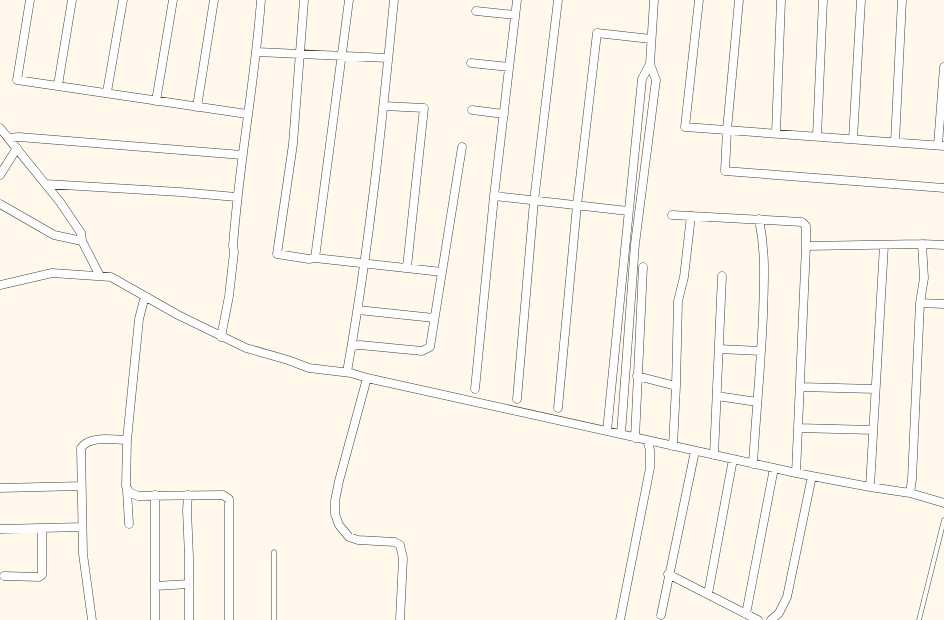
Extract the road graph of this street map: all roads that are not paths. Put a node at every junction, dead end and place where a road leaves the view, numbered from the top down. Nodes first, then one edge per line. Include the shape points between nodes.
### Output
1 (30, 0) edge
2 (72, 0) edge
3 (123, 0) edge
4 (173, 0) edge
5 (214, 0) edge
6 (261, 0) edge
7 (304, 0) edge
8 (349, 0) edge
9 (394, 0) edge
10 (517, 0) edge
11 (558, 0) edge
12 (654, 0) edge
13 (699, 0) edge
14 (739, 0) edge
15 (781, 0) edge
16 (823, 0) edge
17 (860, 0) edge
18 (902, 0) edge
19 (476, 11) dead end
20 (515, 15) junction
21 (651, 39) junction
22 (257, 52) junction
23 (301, 55) junction
24 (343, 57) junction
25 (388, 58) junction
26 (471, 63) dead end
27 (650, 64) junction
28 (944, 66) edge
29 (509, 67) junction
30 (58, 85) junction
31 (107, 92) junction
32 (156, 102) junction
33 (384, 106) junction
34 (197, 107) junction
35 (472, 110) dead end
36 (247, 114) junction
37 (504, 114) junction
38 (0, 128) edge
39 (726, 130) junction
40 (776, 133) junction
41 (817, 136) junction
42 (8, 138) junction
43 (853, 139) junction
44 (895, 142) junction
45 (941, 146) edge
46 (462, 147) dead end
47 (17, 148) junction
48 (242, 155) junction
49 (0, 175) edge
50 (46, 184) junction
51 (944, 188) edge
52 (494, 196) junction
53 (236, 197) junction
54 (534, 201) junction
55 (0, 204) edge
56 (577, 206) junction
57 (628, 211) junction
58 (672, 216) dead end
59 (691, 216) junction
60 (759, 219) junction
61 (82, 241) junction
62 (922, 244) junction
63 (884, 245) junction
64 (944, 245) edge
65 (806, 246) junction
66 (315, 258) junction
67 (364, 263) junction
68 (407, 267) junction
69 (643, 267) dead end
70 (442, 272) junction
71 (100, 276) junction
72 (722, 276) dead end
73 (0, 285) edge
74 (144, 296) junction
75 (920, 303) junction
76 (944, 304) edge
77 (358, 310) junction
78 (434, 318) junction
79 (221, 337) junction
80 (352, 346) junction
81 (719, 349) junction
82 (761, 351) junction
83 (347, 372) junction
84 (637, 376) junction
85 (367, 378) junction
86 (676, 386) junction
87 (800, 387) junction
88 (475, 389) dead end
89 (875, 389) junction
90 (718, 396) junction
91 (517, 399) dead end
92 (757, 402) junction
93 (558, 408) dead end
94 (798, 428) junction
95 (873, 430) junction
96 (607, 431) junction
97 (621, 434) junction
98 (635, 438) junction
99 (127, 440) junction
100 (647, 440) junction
101 (673, 446) junction
102 (695, 451) junction
103 (714, 455) junction
104 (733, 459) junction
105 (753, 464) junction
106 (774, 468) junction
107 (796, 473) junction
108 (812, 476) junction
109 (81, 486) junction
110 (870, 487) junction
111 (0, 488) edge
112 (127, 490) junction
113 (910, 493) junction
114 (155, 496) junction
115 (188, 496) junction
116 (944, 503) edge
117 (944, 520) edge
118 (128, 524) dead end
119 (82, 527) junction
120 (42, 528) junction
121 (0, 529) edge
122 (274, 552) dead end
123 (668, 574) junction
124 (4, 576) dead end
125 (189, 584) junction
126 (155, 586) junction
127 (708, 594) junction
128 (661, 614) dead end
129 (746, 614) junction
130 (92, 620) edge
131 (155, 620) edge
132 (189, 620) edge
133 (229, 620) edge
134 (274, 620) edge
135 (400, 620) edge
136 (620, 620) edge
137 (758, 620) edge
138 (771, 620) edge
139 (920, 620) edge

1 - 30 street via 17,80
2 - 30 street
3 - 31 street
4 - 32 street
5 - 34 street
6 - 22 street
7 - 23 street
8 - 24 street
9 - 25 street
10 - 20 street
11 - 54 street
12 - 21 street
13 - 39 street via 685,127
14 - 39 street
15 - 40 street
16 - 41 street
17 - 43 street
18 - 44 street
19 - 20 street
20 - 29 street
21 - 27 street
21 - 56 street via 597,33
22 - 23 street
22 - 36 street
23 - 24 street
23 - 66 street via 293,144 277,254
24 - 25 street
24 - 66 street
25 - 33 street
26 - 29 street
27 - 57 street via 642,79
27 - 97 street via 656,80 636,244
28 - 45 street
29 - 37 street
30 - 31 street
31 - 32 street
32 - 34 street
33 - 67 street
33 - 68 street via 424,108
34 - 36 street
35 - 37 street
36 - 48 street
37 - 52 street
38 - 42 street
39 - 40 street
39 - 51 street via 725,171
40 - 41 street
41 - 43 street
42 - 47 street
42 - 48 street
43 - 44 street
44 - 45 street
46 - 70 street
47 - 49 street
47 - 50 street
48 - 53 street
50 - 53 street
50 - 61 street via 81,233
52 - 54 street
52 - 88 street
53 - 79 street via 234,252
54 - 56 street
54 - 91 street
55 - 61 street via 54,235
56 - 57 street
56 - 93 street
57 - 96 street
58 - 59 street
59 - 60 street
59 - 86 street via 678,301
60 - 65 street via 802,222 806,226
60 - 82 street via 765,254
61 - 71 street
62 - 63 street
62 - 64 street
62 - 75 street via 924,278
63 - 65 street
63 - 89 street
65 - 87 street
66 - 67 street
67 - 68 street
67 - 77 street
68 - 70 street
69 - 84 street
70 - 78 street
71 - 73 street via 52,273
71 - 74 street via 111,277
72 - 81 street
74 - 79 street
74 - 99 street
75 - 76 street
75 - 113 street
77 - 78 street
77 - 80 street
78 - 80 street via 430,347 422,351
79 - 83 street via 309,368
80 - 83 street
81 - 82 street
81 - 90 street
82 - 92 street
83 - 85 street
84 - 86 street
84 - 98 street
85 - 96 street
85 - 135 street via 339,481 335,514 349,537 400,545 403,558
86 - 101 street
87 - 89 street
87 - 94 street
89 - 95 street
90 - 92 street
90 - 103 street
92 - 105 street
94 - 95 street
94 - 107 street
95 - 110 street
96 - 97 street
97 - 98 street
98 - 100 street
99 - 109 street via 93,440 84,444 80,453
99 - 112 street
100 - 101 street
100 - 136 street via 650,468
101 - 102 street
102 - 103 street
102 - 123 street
103 - 104 street
104 - 105 street
104 - 127 street
105 - 106 street
106 - 107 street
106 - 129 street
107 - 108 street
108 - 110 street
108 - 138 street via 787,597 779,613
109 - 111 street
109 - 119 street
110 - 113 street
112 - 114 street via 138,496
112 - 118 street
113 - 116 street
114 - 115 street
114 - 126 street
115 - 125 street
115 - 133 street via 223,495 229,500
117 - 139 lane
119 - 120 street
119 - 130 street
120 - 121 street
120 - 124 street via 42,575
122 - 134 lane
123 - 127 street
123 - 128 street
125 - 126 street
125 - 132 street
126 - 131 street
127 - 129 street
129 - 137 street

